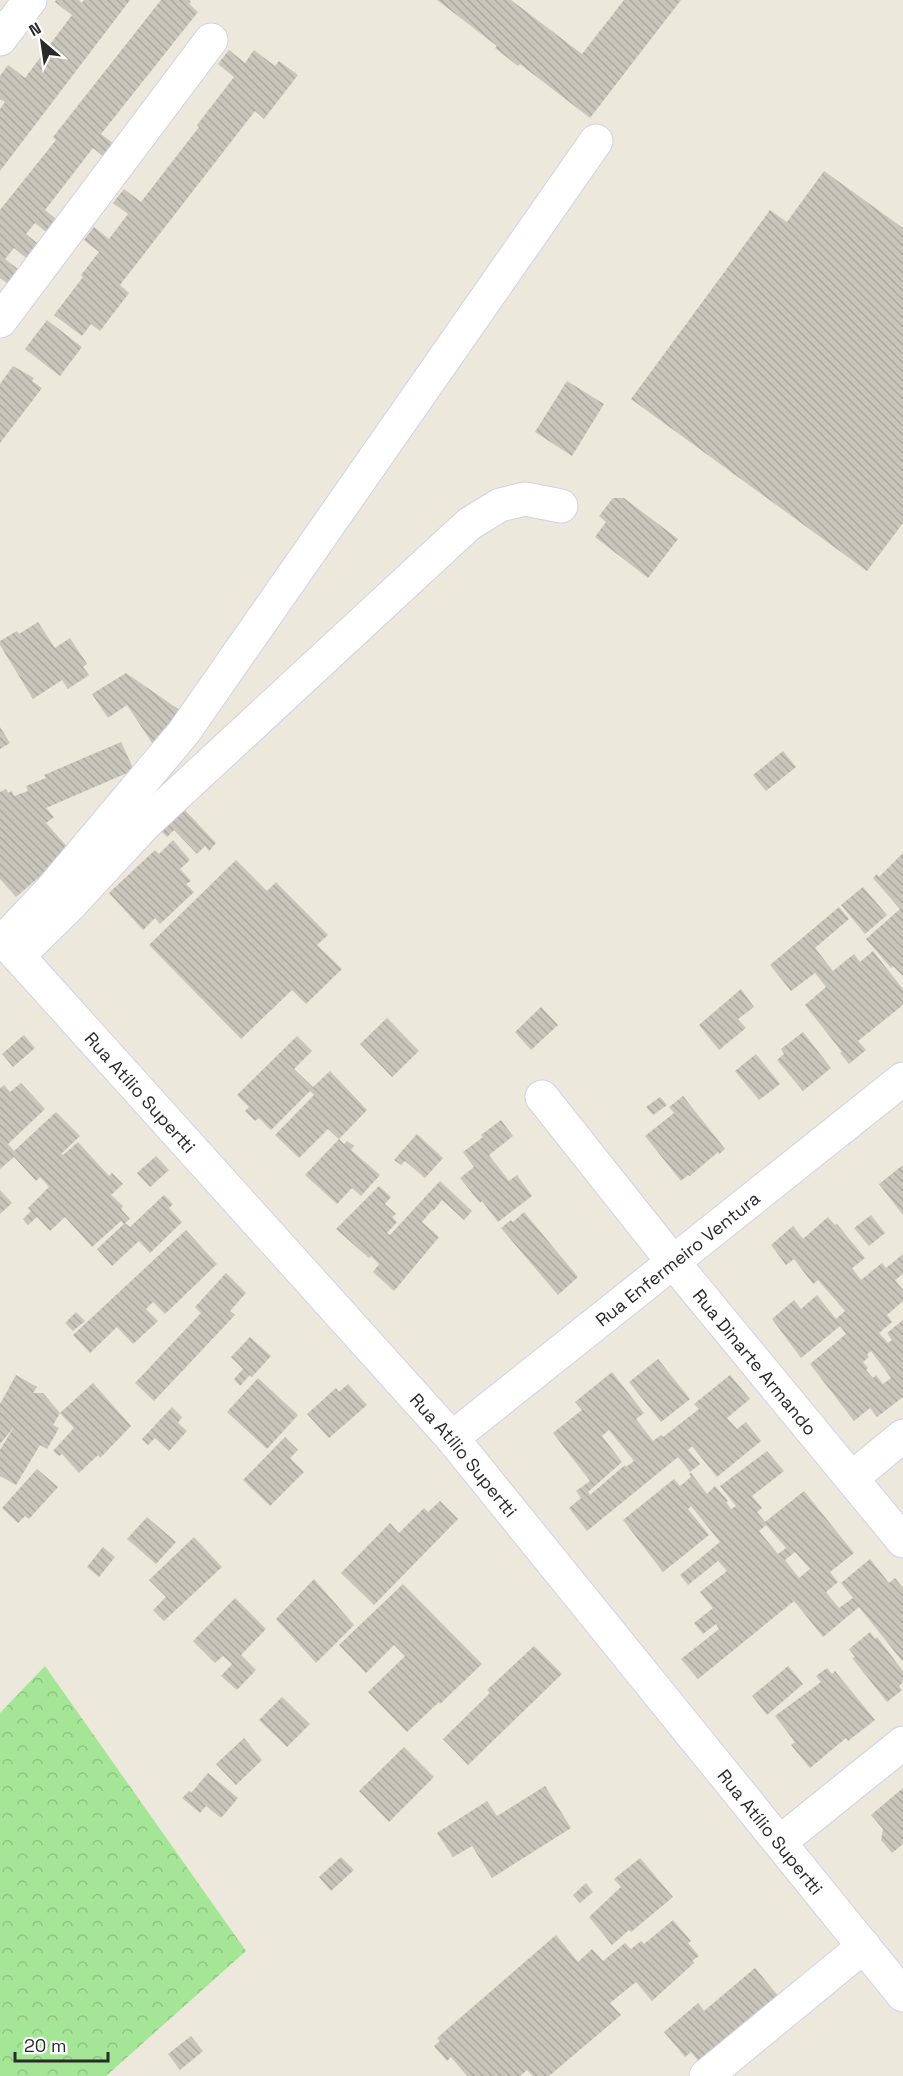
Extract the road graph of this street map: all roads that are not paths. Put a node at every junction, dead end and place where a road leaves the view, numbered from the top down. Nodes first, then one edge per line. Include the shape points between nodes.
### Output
1 (30, 0) edge
2 (0, 39) edge
3 (211, 40) dead end
4 (596, 141) dead end
5 (0, 321) edge
6 (561, 506) dead end
7 (7, 944) edge
8 (903, 1078) edge
9 (542, 1097) dead end
10 (673, 1262) junction
11 (903, 1436) edge
12 (452, 1438) junction
13 (852, 1478) junction
14 (903, 1541) edge
15 (903, 1743) edge
16 (780, 1842) junction
17 (864, 1946) junction
18 (903, 1995) edge
19 (706, 2076) edge

1 - 2 street
3 - 5 street
4 - 7 street via 184,732
6 - 7 street via 525,499 500,505 469,524 146,824 69,906
7 - 12 street, Rua Atílio Supertti
8 - 10 street, Rua Enfermeiro Ventura
9 - 10 street, Rua Dinarte Armando
10 - 12 street, Rua Enfermeiro Ventura
10 - 13 street, Rua Dinarte Armando
11 - 13 street
12 - 16 street, Rua Atílio Supertti
13 - 14 street, Rua Dinarte Armando
15 - 16 street
16 - 17 street, Rua Atílio Supertti
17 - 18 street, Rua Atílio Supertti
17 - 19 street

